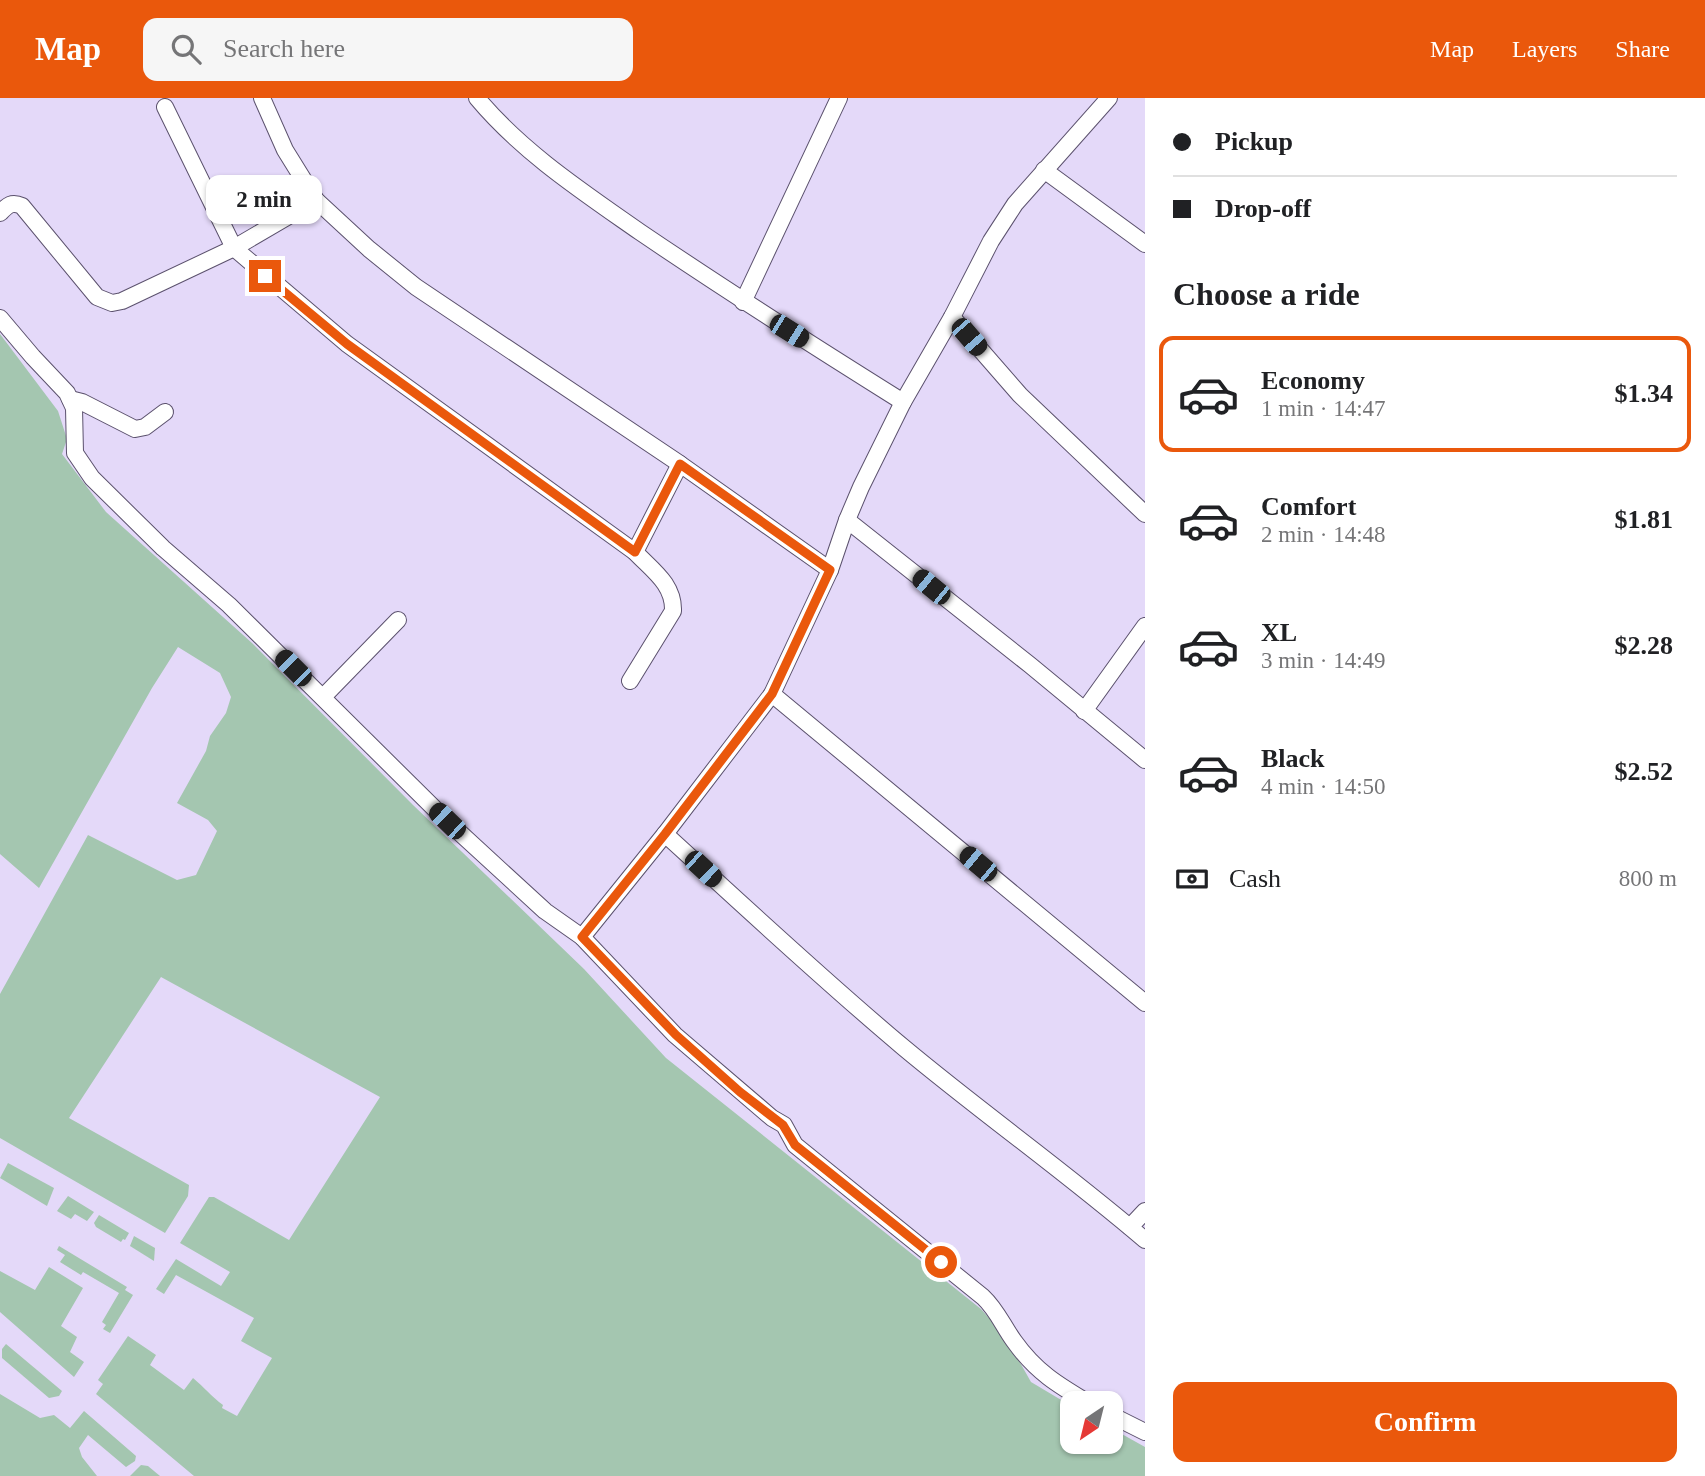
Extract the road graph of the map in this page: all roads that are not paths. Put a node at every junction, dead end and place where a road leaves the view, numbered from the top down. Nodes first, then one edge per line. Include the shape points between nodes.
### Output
1 (262, 98) edge
2 (477, 98) edge
3 (839, 98) edge
4 (1109, 98) edge
5 (165, 107) dead end
6 (1044, 170) junction
7 (316, 200) junction
8 (0, 213) edge
9 (1145, 244) edge
10 (234, 248) junction
11 (743, 302) junction
12 (952, 317) junction
13 (0, 318) edge
14 (70, 399) junction
15 (904, 402) junction
16 (164, 412) dead end
17 (680, 464) junction
18 (1145, 514) edge
19 (847, 520) junction
20 (635, 552) junction
21 (830, 570) junction
22 (398, 620) dead end
23 (1145, 626) edge
24 (630, 681) dead end
25 (772, 694) junction
26 (323, 697) junction
27 (1084, 711) junction
28 (1145, 760) edge
29 (665, 834) junction
30 (582, 937) junction
31 (1145, 1003) edge
32 (1145, 1211) edge
33 (1130, 1227) junction
34 (1145, 1240) edge
35 (1070, 1391) edge
36 (1124, 1422) edge
37 (1145, 1432) edge

1 - 7 street via 285,150
2 - 11 street via 571,184
3 - 11 street
4 - 6 street
5 - 10 street
6 - 9 street
6 - 12 street via 991,241
7 - 10 street
7 - 17 street via 416,287
8 - 10 street via 8,205 22,206 97,297 112,303
10 - 20 street via 347,344
11 - 15 street
12 - 15 street
12 - 18 street via 1020,396
13 - 14 street
14 - 16 street via 135,429
14 - 26 street via 75,453 92,478
15 - 19 street
17 - 20 street
17 - 21 street
19 - 21 street
19 - 27 street
20 - 24 street via 670,589 673,611
21 - 25 street
22 - 26 street
23 - 27 street
25 - 29 street
25 - 31 street
26 - 30 street via 447,821 545,911
27 - 28 street
29 - 30 street
29 - 33 street via 904,1048
30 - 35 street via 676,1035 783,1125 795,1145 990,1303 1038,1371
32 - 33 street
33 - 34 street
36 - 37 street

